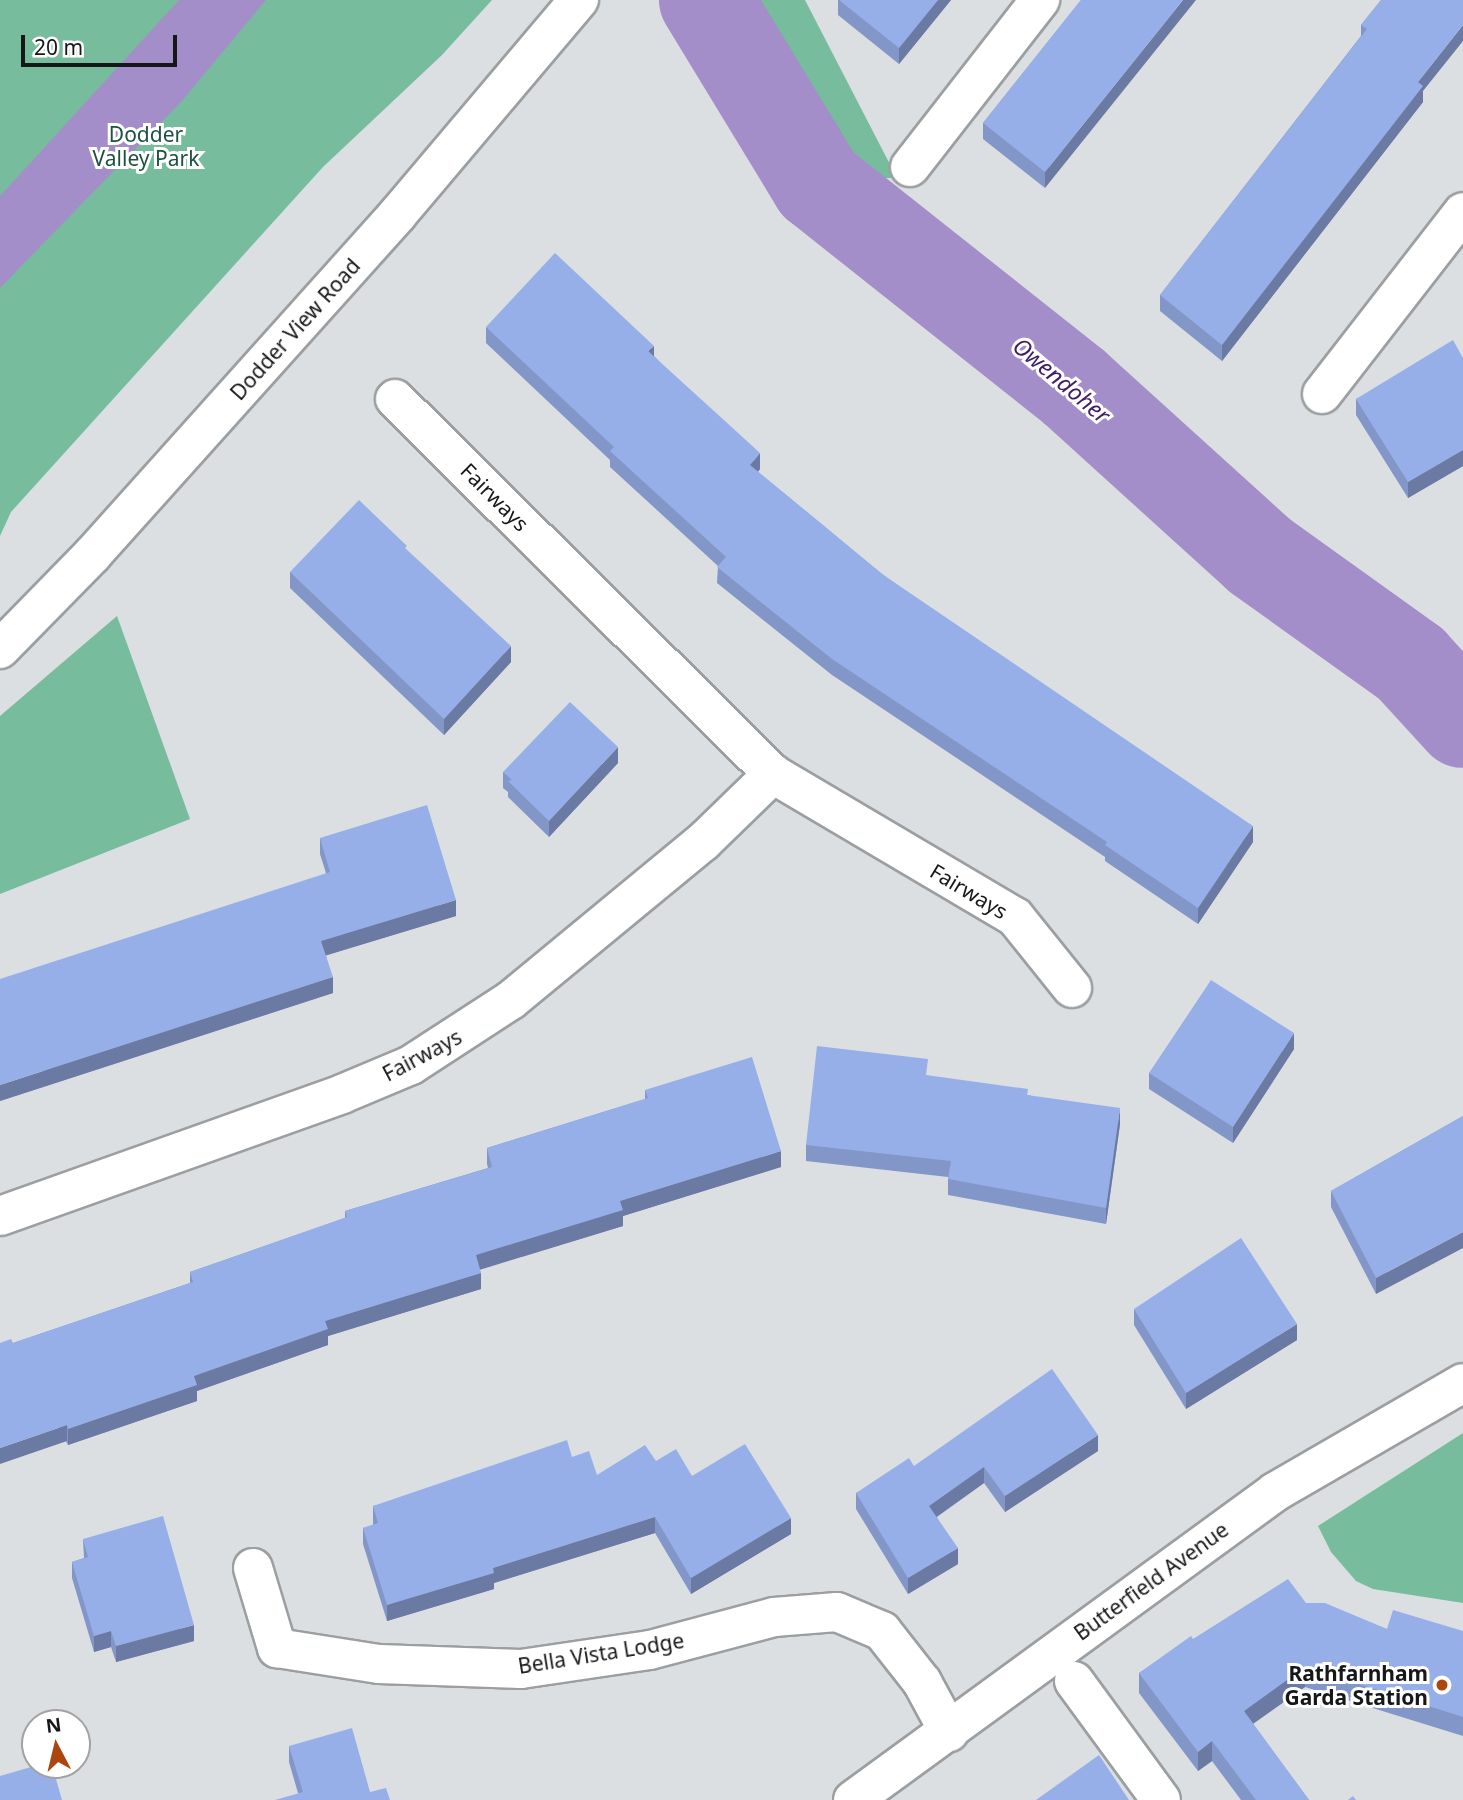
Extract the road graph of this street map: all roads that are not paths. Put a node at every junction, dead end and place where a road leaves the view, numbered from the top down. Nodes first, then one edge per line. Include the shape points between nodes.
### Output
1 (579, 0) edge
2 (1040, 0) edge
3 (910, 167) dead end
4 (1463, 212) edge
5 (1322, 394) dead end
6 (395, 398) dead end
7 (0, 649) edge
8 (774, 774) junction
9 (1072, 988) dead end
10 (0, 1216) edge
11 (1463, 1383) edge
12 (253, 1568) dead end
13 (1074, 1681) dead end
14 (949, 1732) junction
15 (853, 1800) edge
16 (1161, 1800) edge

1 - 7 street, Dodder View Road via 397,215 92,555
2 - 3 street
4 - 5 street
6 - 8 street, Fairways
8 - 9 street, Fairways via 1014,917
8 - 10 street, Fairways via 703,842 511,1000 411,1065
11 - 14 street, Butterfield Avenue via 1275,1492
12 - 14 street, Bella Vista Lodge via 277,1648 379,1664 521,1669 650,1650 774,1617 837,1612 882,1631 922,1682
13 - 16 street
14 - 15 street, Butterfield Avenue

